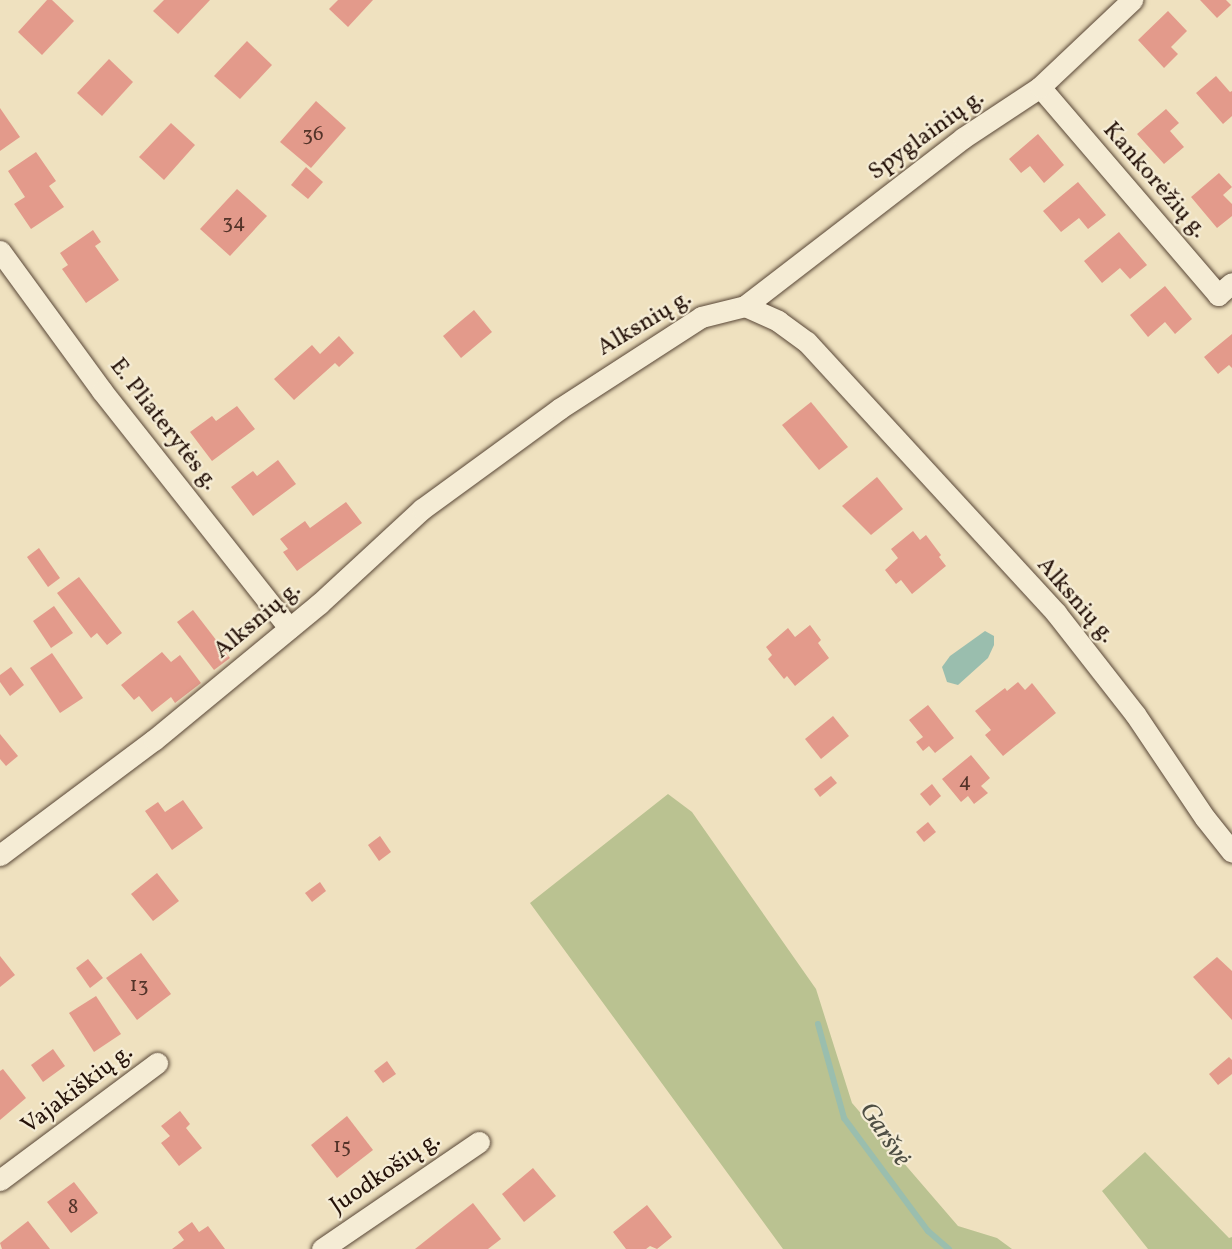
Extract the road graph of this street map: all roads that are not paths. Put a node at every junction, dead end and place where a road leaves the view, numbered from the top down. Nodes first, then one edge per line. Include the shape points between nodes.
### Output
1 (1132, 0) edge
2 (1040, 87) junction
3 (0, 251) edge
4 (1232, 283) edge
5 (745, 306) junction
6 (289, 628) junction
7 (1232, 852) edge
8 (0, 855) edge
9 (157, 1063) dead end
10 (479, 1142) dead end
11 (0, 1180) edge
12 (322, 1249) edge

1 - 2 street, Spyglainių g.
2 - 4 street, Kankorėžių g. via 1218,295
2 - 5 street, Spyglainių g. via 963,138
3 - 6 street, E. Pliaterytės g. via 102,391
5 - 6 street, Alksnių g. via 701,317 559,409 422,509
5 - 7 street, Alksnių g. via 778,321 807,342 1056,614 1135,714
6 - 8 street, Alksnių g. via 154,740
9 - 11 street, Vajakiškių g.
10 - 12 street, Juodkošių g.

